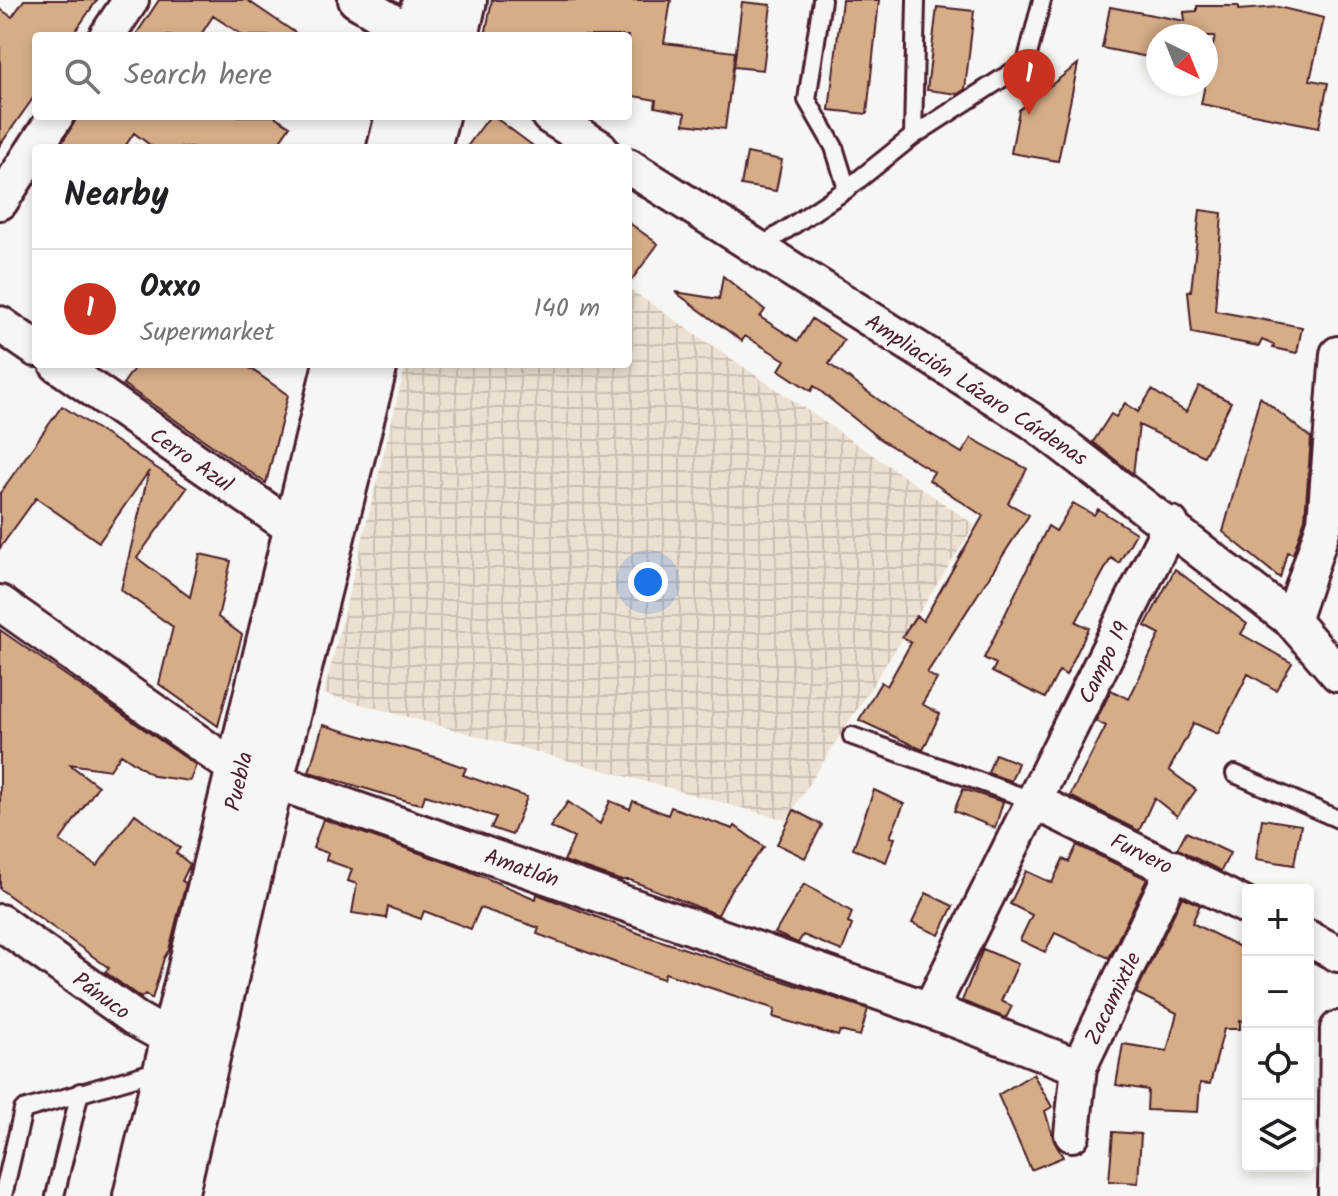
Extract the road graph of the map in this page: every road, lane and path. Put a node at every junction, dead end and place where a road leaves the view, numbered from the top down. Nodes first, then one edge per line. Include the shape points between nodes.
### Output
1 (131, 0) edge
2 (356, 0) edge
3 (425, 0) edge
4 (464, 0) edge
5 (822, 0) edge
6 (916, 0) edge
7 (1042, 0) edge
8 (110, 32) edge
9 (410, 32) edge
10 (418, 32) edge
11 (457, 32) edge
12 (53, 120) edge
13 (397, 120) edge
14 (435, 120) edge
15 (555, 120) edge
16 (913, 136) junction
17 (38, 144) edge
18 (391, 144) edge
19 (429, 144) edge
20 (594, 144) edge
21 (32, 153) edge
22 (632, 169) edge
23 (847, 189) junction
24 (0, 202) edge
25 (759, 248) junction
26 (0, 324) edge
27 (32, 346) edge
28 (1338, 354) edge
29 (63, 368) edge
30 (358, 368) edge
31 (1171, 524) junction
32 (311, 541) junction
33 (0, 603) edge
34 (1292, 621) junction
35 (1338, 674) edge
36 (852, 736) dead end
37 (1235, 774) dead end
38 (256, 776) junction
39 (1034, 801) junction
40 (1338, 819) edge
41 (1174, 868) junction
42 (1242, 904) edge
43 (0, 922) edge
44 (1314, 941) edge
45 (1338, 954) edge
46 (930, 1010) junction
47 (1338, 1029) edge
48 (183, 1057) junction
49 (1079, 1067) junction
50 (80, 1092) junction
51 (1072, 1134) dead end
52 (169, 1144) junction
53 (3, 1196) edge
54 (55, 1196) edge
55 (136, 1196) edge
56 (175, 1196) edge
57 (1336, 1196) edge

1 - 8 street
2 - 9 street
3 - 10 main road
4 - 11 main road
5 - 23 lane via 807,100 834,147
6 - 16 lane
7 - 16 lane via 1026,63
12 - 17 street
13 - 18 main road
14 - 19 main road
15 - 20 street
16 - 23 lane
21 - 24 street
22 - 25 street, Ampliación Lázaro Cárdenas
23 - 25 lane
25 - 31 street, Ampliación Lázaro Cárdenas via 1032,421
26 - 27 street
28 - 34 street via 1325,522
29 - 32 street, Cerro Azul
30 - 32 main road, Puebla
31 - 34 street, Ampliación Lázaro Cárdenas
31 - 39 street, Campo 19
32 - 38 main road, Puebla
33 - 38 street, Amatlán
34 - 35 street, Ampliación Lázaro Cárdenas
36 - 39 lane
37 - 40 lane
38 - 46 street, Amatlán
38 - 48 main road, Puebla
39 - 41 street, Furvero
39 - 46 street, Campo 19
41 - 42 street, Furvero
41 - 49 street, Zacamixtle
43 - 48 street, Pánuco
44 - 45 street
46 - 49 street, Amatlán
47 - 57 street
48 - 50 lane
48 - 52 main road, Puebla
49 - 51 street, Zacamixtle
50 - 53 lane via 23,1110
50 - 54 lane
52 - 55 main road, Puebla
52 - 56 main road, Puebla

